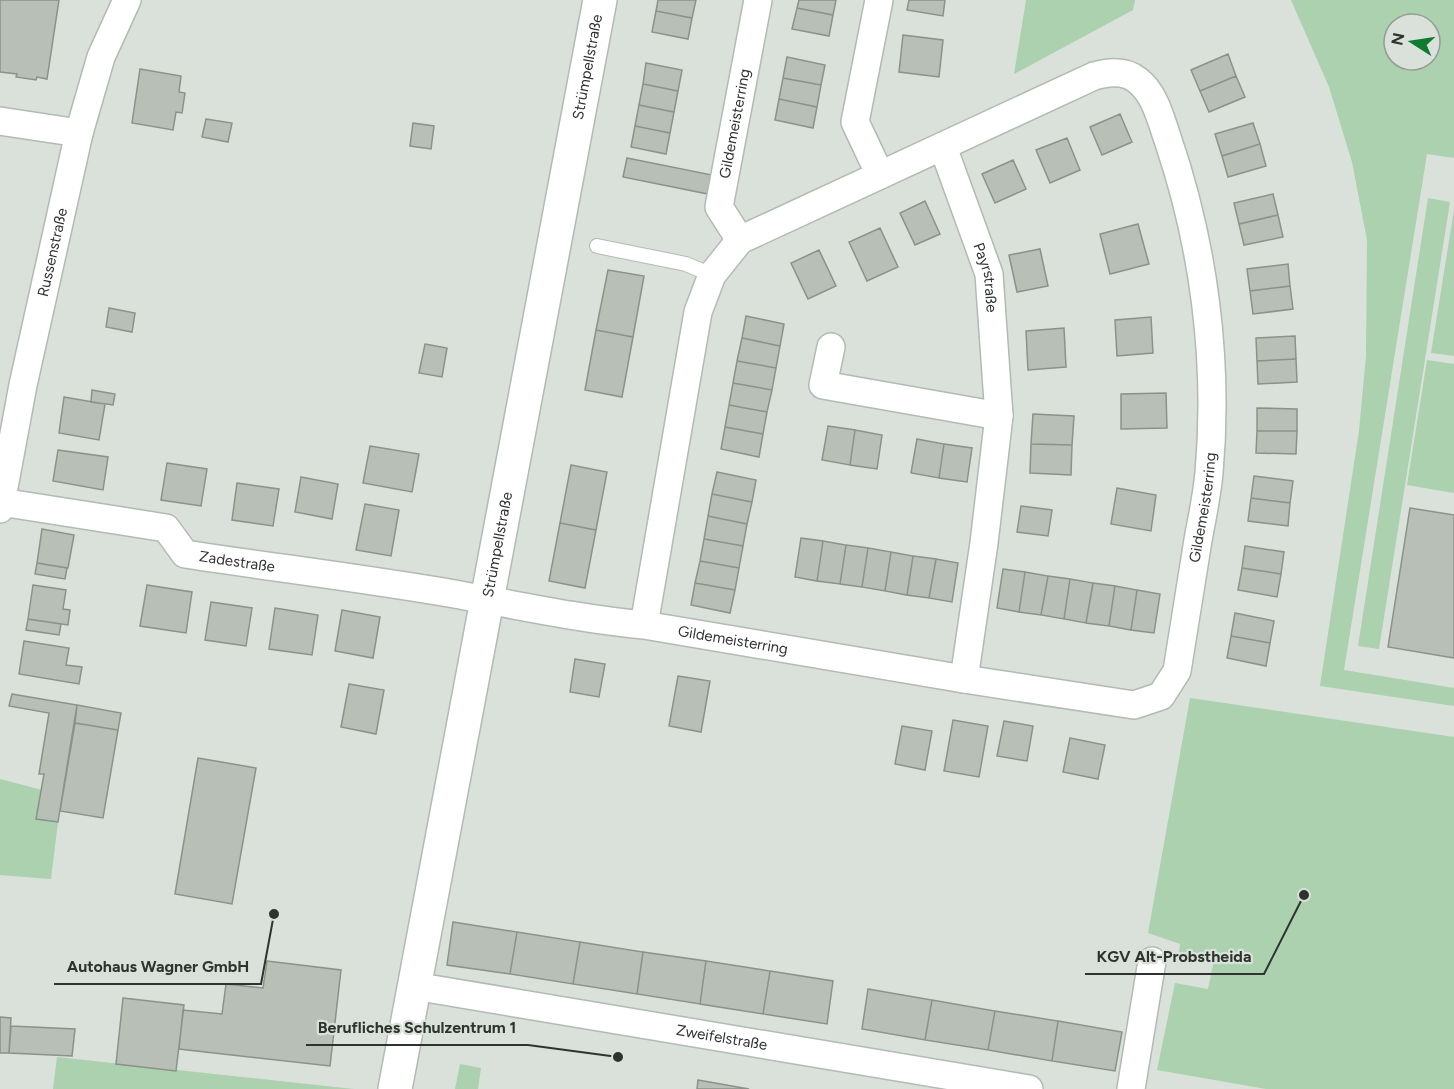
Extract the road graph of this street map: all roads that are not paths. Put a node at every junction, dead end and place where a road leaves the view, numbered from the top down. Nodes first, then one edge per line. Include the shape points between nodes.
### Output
1 (128, 0) edge
2 (600, 0) edge
3 (758, 0) edge
4 (879, 0) edge
5 (0, 121) edge
6 (79, 133) junction
7 (943, 147) junction
8 (880, 175) junction
9 (740, 240) junction
10 (597, 246) dead end
11 (712, 275) junction
12 (831, 347) dead end
13 (11, 383) edge
14 (999, 416) junction
15 (1, 506) edge
16 (486, 601) junction
17 (644, 626) junction
18 (964, 679) junction
19 (1152, 961) dead end
20 (414, 986) junction
21 (395, 1089) edge
22 (1029, 1089) edge
23 (1131, 1089) edge

1 - 6 street, Russenstraße via 102,57
2 - 16 street, Strümpellstraße
3 - 9 street, Gildemeisterring via 719,207
4 - 8 street via 855,122
5 - 6 street
6 - 13 street, Russenstraße
7 - 8 street, Gildemeisterring
7 - 14 street, Payrstraße via 988,274
7 - 18 street, Gildemeisterring via 1094,76 1109,72 1137,79 1149,92 1160,116 1184,185 1206,299 1211,386 1209,473 1179,659 1177,671 1161,696 1134,705
8 - 9 street, Gildemeisterring
9 - 11 street, Gildemeisterring
10 - 11 lane via 686,264
11 - 17 street, Gildemeisterring via 698,312
12 - 14 street via 823,385
13 - 15 street, Russenstraße
14 - 18 street, Payrstraße
15 - 16 street, Zadestraße via 166,528 185,554
16 - 17 street, Gildemeisterring
16 - 20 street, Strümpellstraße
17 - 18 street, Gildemeisterring
19 - 23 street
20 - 21 street, Strümpellstraße
20 - 22 street, Zweifelstraße

